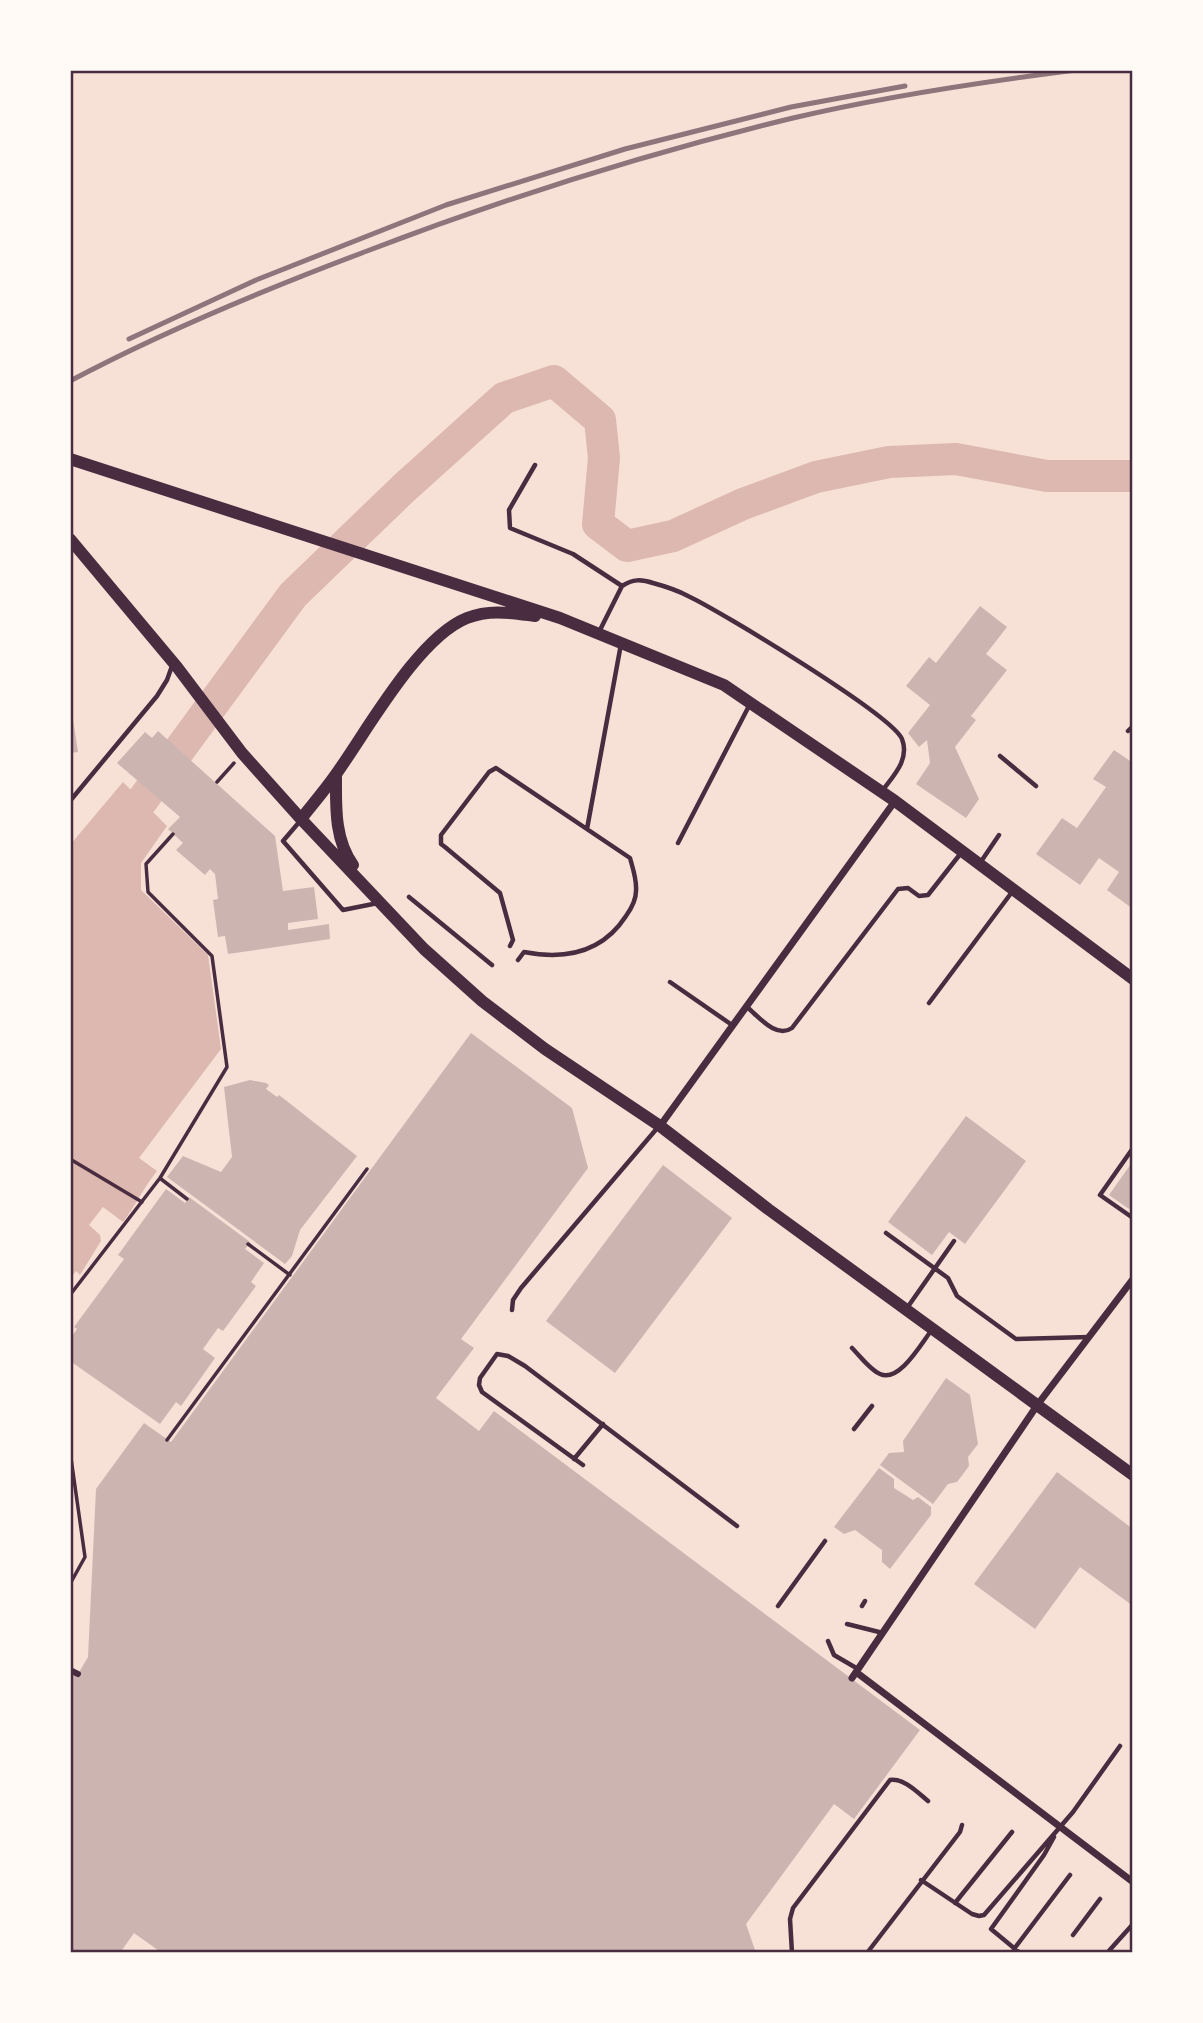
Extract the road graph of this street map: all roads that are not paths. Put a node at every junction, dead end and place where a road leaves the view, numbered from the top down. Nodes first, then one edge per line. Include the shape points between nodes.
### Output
1 (70, 459) edge
2 (536, 465) dead end
3 (70, 539) edge
4 (622, 586) junction
5 (560, 618) junction
6 (598, 634) junction
7 (622, 643) junction
8 (175, 665) junction
9 (750, 703) junction
10 (1000, 756) dead end
11 (336, 775) junction
12 (1036, 786) dead end
13 (881, 791) junction
14 (70, 801) edge
15 (895, 801) junction
16 (301, 819) junction
17 (587, 830) junction
18 (999, 835) dead end
19 (678, 843) dead end
20 (962, 851) junction
21 (980, 864) junction
22 (1014, 890) junction
23 (409, 897) dead end
24 (381, 903) junction
25 (510, 946) dead end
26 (517, 960) dead end
27 (492, 965) dead end
28 (1133, 978) edge
29 (670, 982) dead end
30 (929, 1003) dead end
31 (747, 1007) junction
32 (733, 1026) junction
33 (660, 1126) junction
34 (1133, 1148) edge
35 (1132, 1217) edge
36 (886, 1233) dead end
37 (954, 1241) dead end
38 (934, 1269) junction
39 (1133, 1279) edge
40 (906, 1308) junction
41 (512, 1310) dead end
42 (934, 1328) junction
43 (1089, 1337) junction
44 (852, 1348) dead end
45 (1038, 1404) junction
46 (872, 1406) dead end
47 (603, 1424) junction
48 (855, 1429) dead end
49 (575, 1459) junction
50 (583, 1465) dead end
51 (1133, 1475) edge
52 (737, 1526) dead end
53 (825, 1541) dead end
54 (778, 1606) dead end
55 (847, 1624) dead end
56 (884, 1633) junction
57 (828, 1641) dead end
58 (70, 1670) edge
59 (78, 1674) dead end
60 (856, 1674) junction
61 (1120, 1746) dead end
62 (928, 1801) dead end
63 (962, 1825) dead end
64 (1059, 1827) junction
65 (1012, 1832) dead end
66 (1070, 1875) dead end
67 (921, 1880) junction
68 (1133, 1882) edge
69 (1100, 1899) dead end
70 (955, 1903) junction
71 (1133, 1924) edge
72 (1073, 1935) dead end
73 (1014, 1949) junction
74 (792, 1953) edge
75 (867, 1953) edge
76 (1020, 1953) edge
77 (1107, 1953) edge

1 - 5 main road
2 - 4 lane via 509,510 510,528 573,554
3 - 8 main road
4 - 6 lane
4 - 13 lane via 638,579 686,594 762,638 895,728 903,740 902,764
5 - 6 main road
5 - 11 main road via 490,611 446,629 386,701
6 - 7 main road
7 - 9 main road via 724,685
7 - 17 lane
8 - 14 lane via 157,696
8 - 16 main road via 242,753
9 - 13 main road
9 - 19 lane
10 - 12 lane
11 - 16 main road
11 - 24 main road via 337,814 346,855
13 - 15 main road
15 - 20 main road
15 - 31 street
16 - 24 main road
16 - 24 lane via 283,841 343,910
17 - 25 lane via 496,768 441,835 445,847 500,893 513,940
17 - 26 lane via 630,859 637,893 632,908 602,944 560,956 524,952
18 - 21 lane
20 - 21 main road
20 - 31 lane via 929,895 898,889 793,1028 778,1031
21 - 22 main road
22 - 28 main road
22 - 30 lane
23 - 27 lane
24 - 33 main road via 482,1001
29 - 32 lane
31 - 32 street
32 - 33 street
33 - 40 main road
33 - 41 lane via 521,1288
34 - 35 lane via 1100,1195
36 - 38 lane
37 - 38 lane
38 - 40 lane
38 - 43 lane via 948,1278 957,1296 1016,1339
39 - 43 street
40 - 42 main road
42 - 44 lane via 901,1371 888,1376 877,1373
42 - 45 main road
43 - 45 street
45 - 51 main road
45 - 56 street
46 - 48 lane
47 - 49 lane
47 - 49 lane via 525,1366 497,1354 478,1385 482,1392
47 - 52 lane
49 - 50 lane
53 - 54 lane
55 - 56 lane
56 - 60 street
57 - 60 lane via 834,1655
58 - 59 street
60 - 64 street
61 - 64 lane
62 - 74 lane via 898,1779 890,1780 793,1908
63 - 67 lane
64 - 68 street
64 - 70 lane via 986,1914 979,1916
64 - 73 lane via 991,1929
65 - 70 lane
66 - 73 lane
67 - 70 lane
67 - 75 lane
69 - 72 lane
71 - 77 lane
73 - 76 lane

